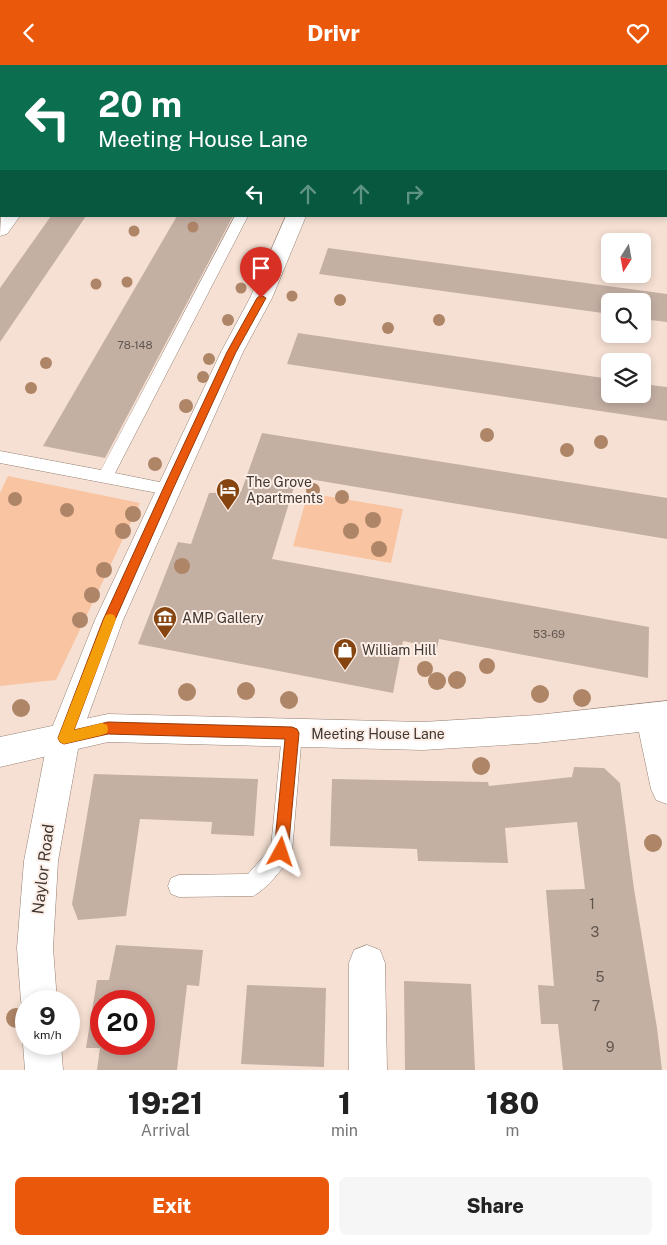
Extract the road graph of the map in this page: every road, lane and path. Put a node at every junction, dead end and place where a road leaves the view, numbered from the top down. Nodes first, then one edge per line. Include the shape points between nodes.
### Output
1 (9, 217) edge
2 (241, 217) edge
3 (296, 217) edge
4 (0, 230) edge
5 (0, 457) edge
6 (105, 477) junction
7 (168, 489) junction
8 (659, 716) edge
9 (292, 733) junction
10 (64, 738) junction
11 (0, 752) edge
12 (667, 789) edge
13 (179, 886) dead end
14 (367, 963) dead end
15 (37, 990) edge
16 (43, 1055) edge
17 (44, 1070) edge
18 (368, 1070) edge

1 - 4 street
2 - 6 lane
3 - 7 street, Naylor Road via 261,298
5 - 6 lane
6 - 7 lane
7 - 10 street, Naylor Road via 109,620
8 - 9 street, Meeting House Lane via 537,729 423,735
8 - 12 street
9 - 10 street, Meeting House Lane via 108,728
9 - 13 lane via 281,852 252,885
10 - 11 street, Meeting House Lane
10 - 15 street, Naylor Road via 40,861 35,948
14 - 18 street
16 - 17 street

